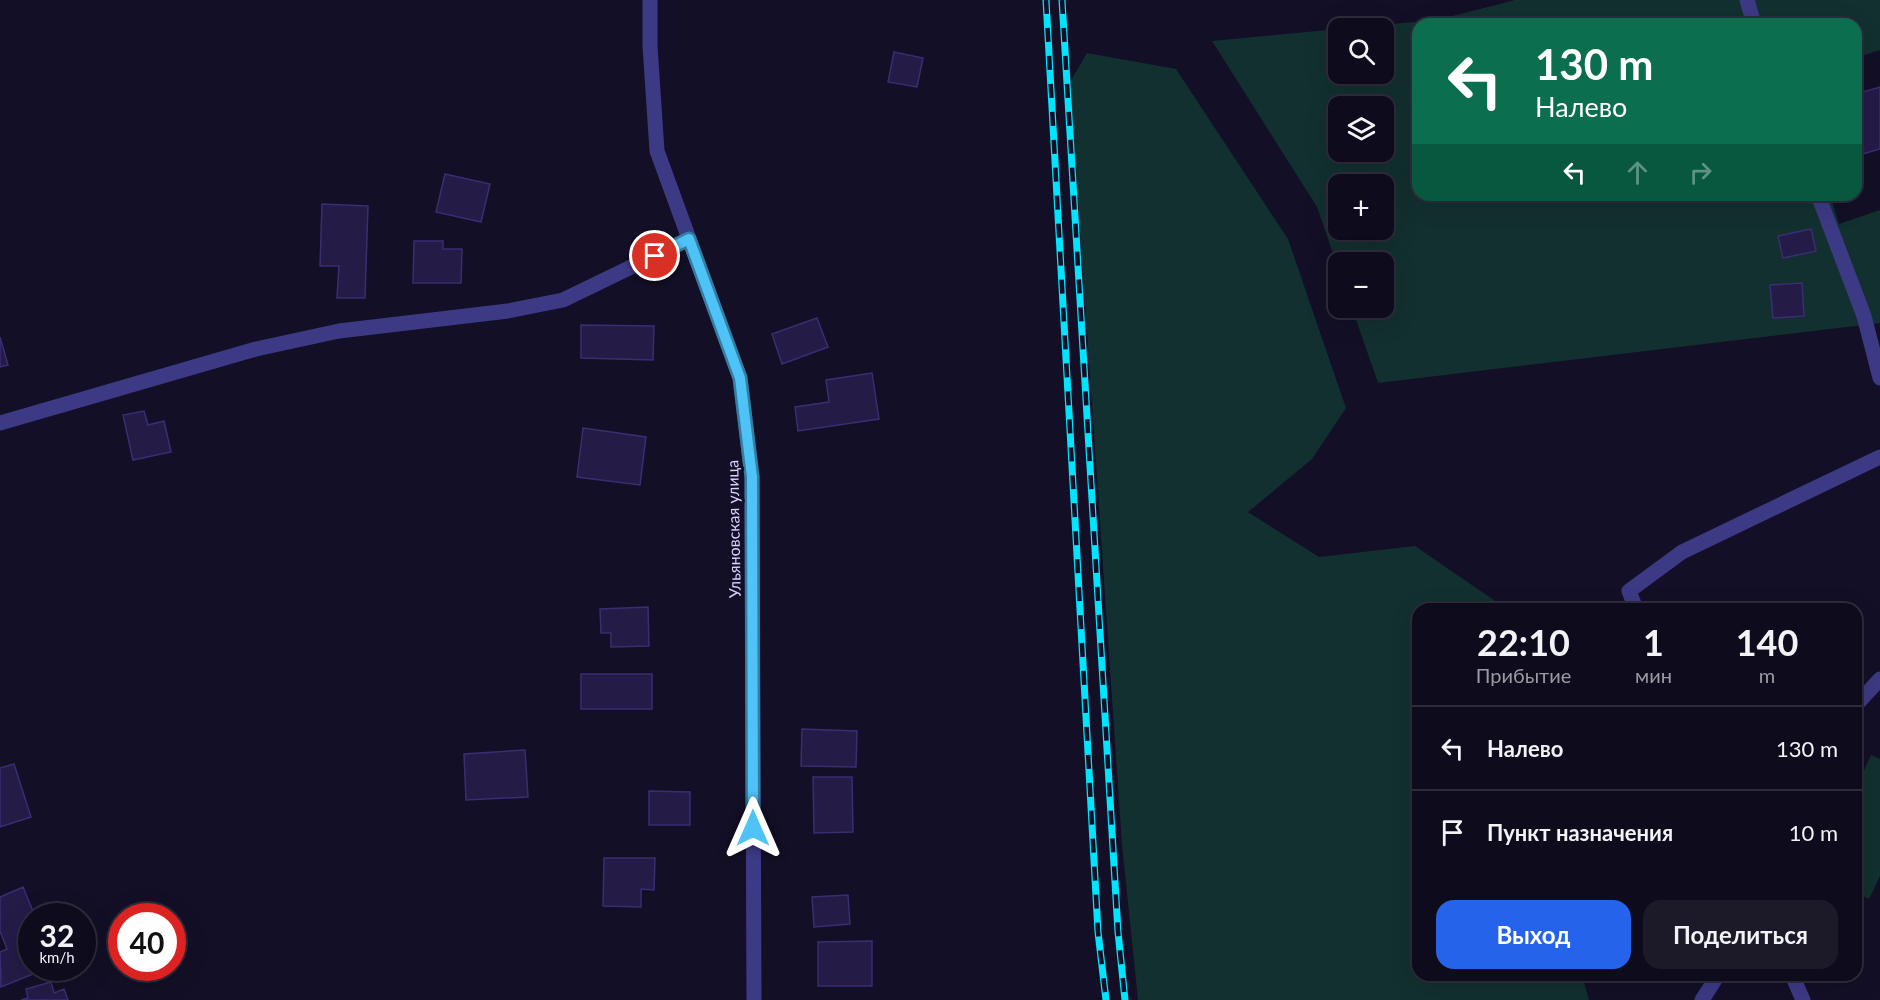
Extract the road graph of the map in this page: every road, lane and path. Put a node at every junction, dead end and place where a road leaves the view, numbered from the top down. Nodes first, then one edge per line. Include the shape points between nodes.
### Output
1 (650, 0) edge
2 (1747, 0) edge
3 (1752, 18) edge
4 (1820, 201) edge
5 (689, 239) junction
6 (1880, 378) edge
7 (0, 423) edge
8 (1880, 457) edge
9 (1634, 603) edge
10 (1880, 680) edge
11 (1862, 699) edge
12 (1714, 981) edge
13 (1795, 981) edge
14 (754, 1000) edge
15 (1702, 1000) edge
16 (1803, 1000) edge

1 - 5 street, Ульяновская улица via 657,151
2 - 3 street
4 - 6 street via 1864,316
5 - 7 street via 563,300 508,311 328,333 256,349
5 - 14 street, Ульяновская улица via 740,378 752,477
8 - 9 street via 1682,552 1629,591
10 - 11 street
12 - 15 street
13 - 16 street

